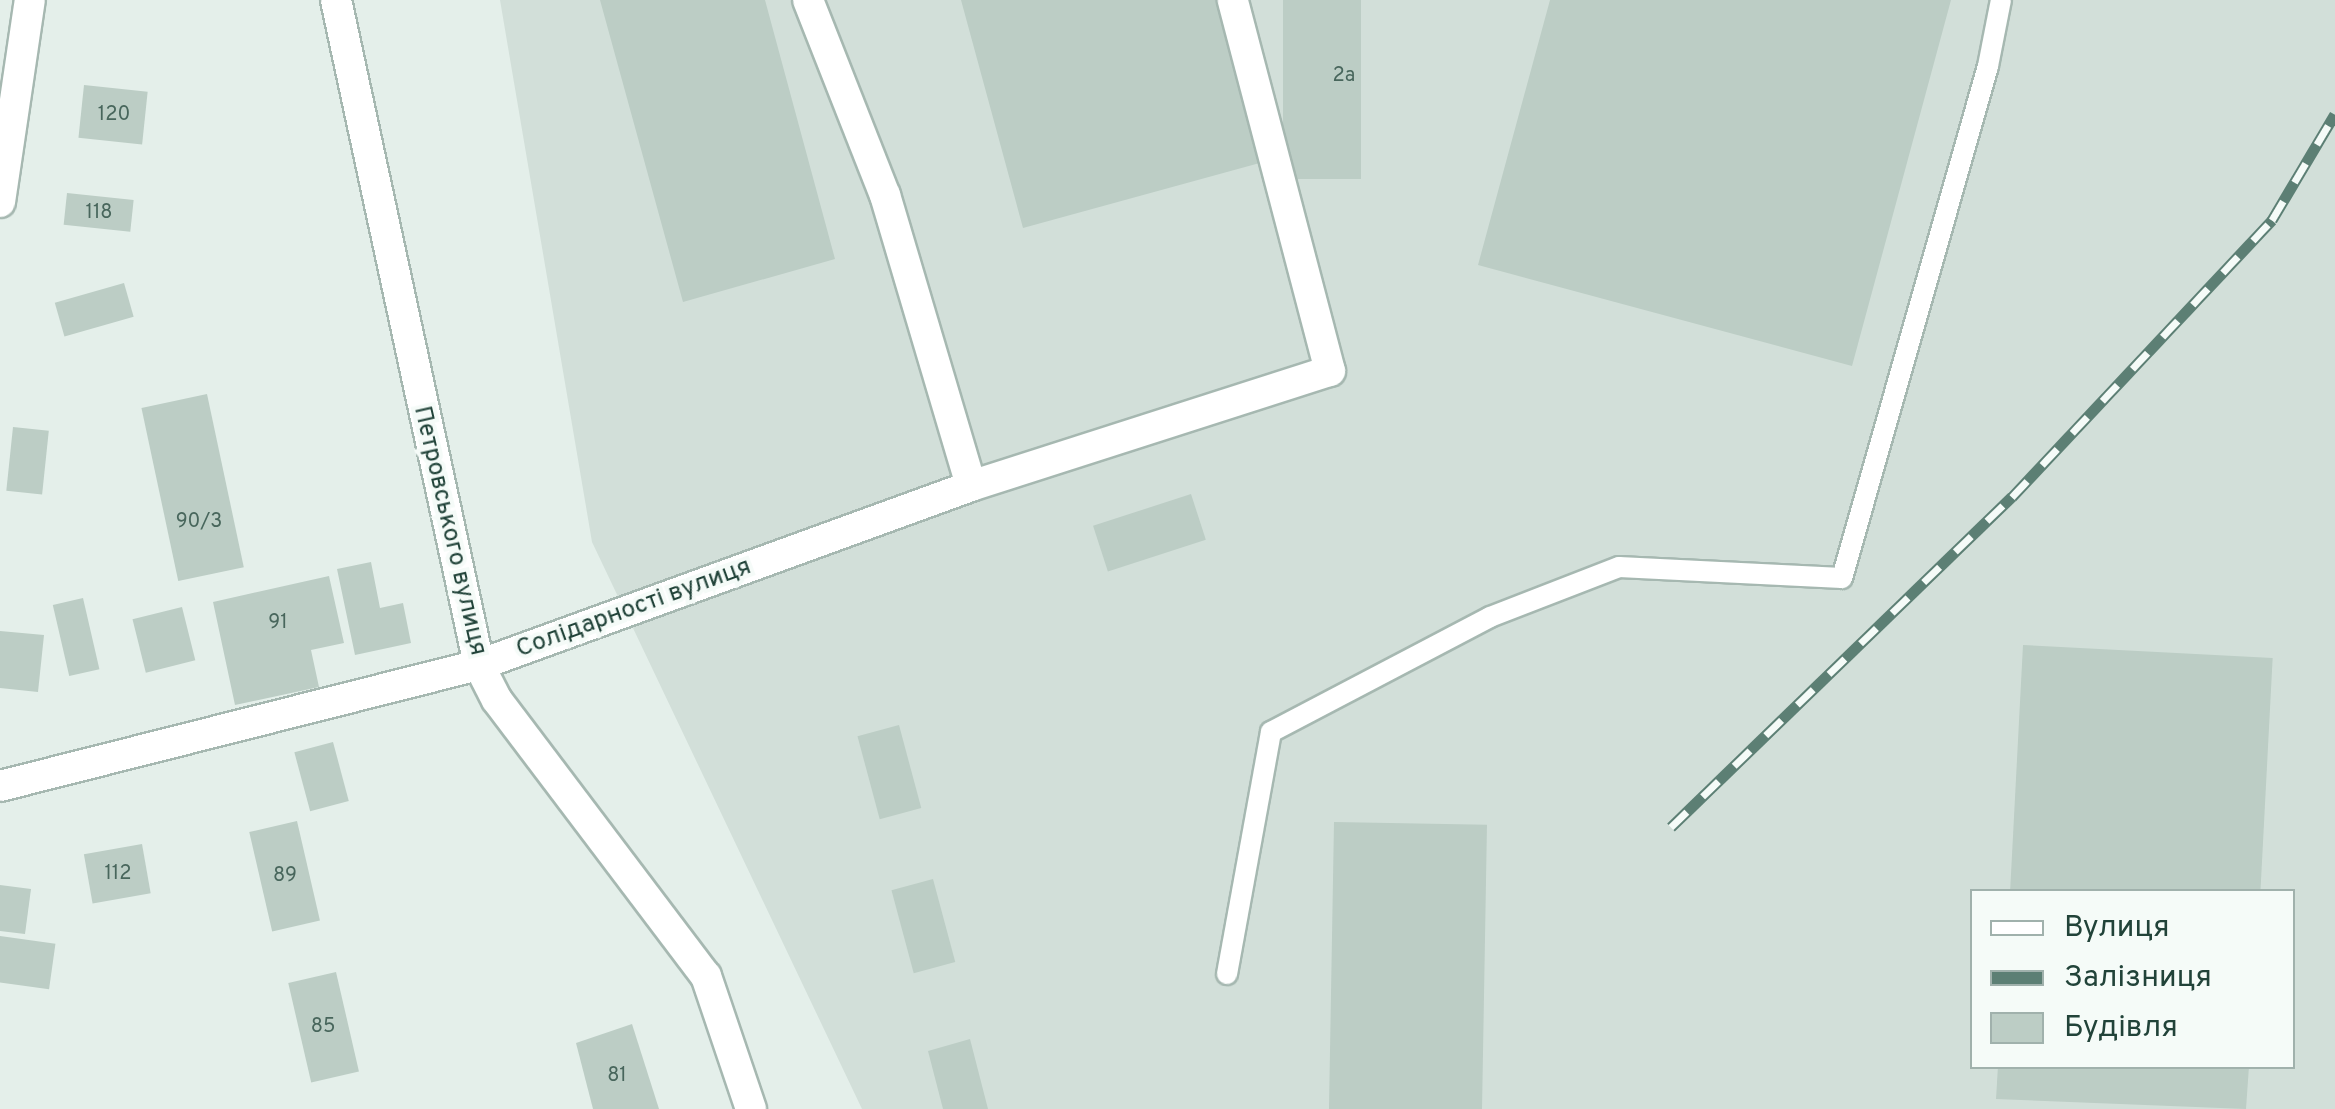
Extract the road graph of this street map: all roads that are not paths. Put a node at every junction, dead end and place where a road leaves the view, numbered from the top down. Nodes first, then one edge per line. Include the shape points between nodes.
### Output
1 (30, 0) edge
2 (336, 0) edge
3 (808, 0) edge
4 (1232, 0) edge
5 (2001, 0) edge
6 (0, 202) edge
7 (970, 486) junction
8 (479, 665) junction
9 (0, 786) edge
10 (1227, 974) dead end
11 (751, 1109) edge

1 - 6 street
2 - 8 street, Петровського вулиця
3 - 7 street via 886,194
4 - 7 street, Солідарності вулиця via 1330,371
5 - 10 lane via 1842,578 1619,567 1490,618 1272,732
7 - 8 street, Солідарності вулиця
8 - 9 street, Солідарності вулиця
8 - 11 street, Петровського вулиця via 497,700 706,976 729,1028

